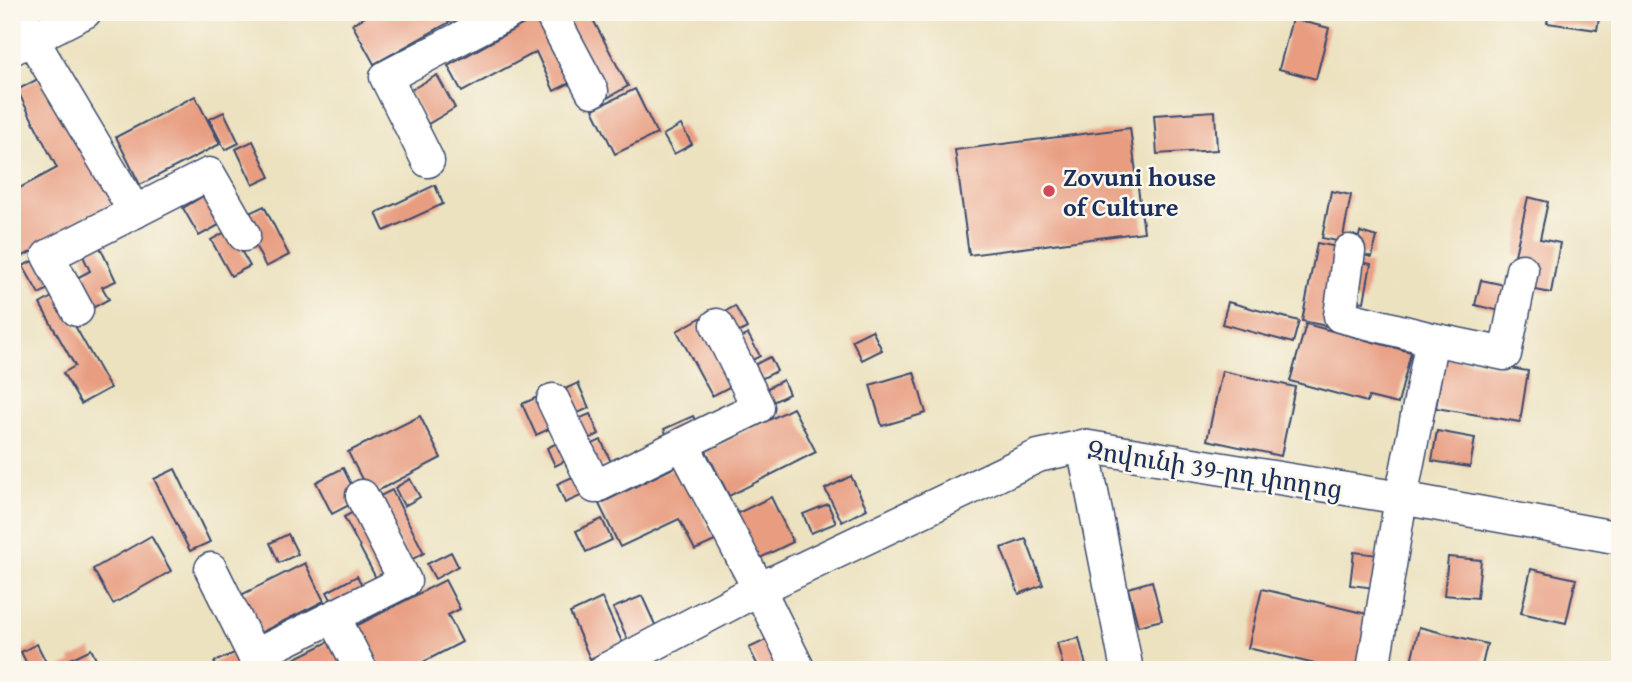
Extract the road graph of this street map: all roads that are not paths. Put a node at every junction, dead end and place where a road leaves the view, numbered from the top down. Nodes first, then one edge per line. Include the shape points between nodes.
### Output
1 (85, 12) edge
2 (510, 12) edge
3 (550, 12) edge
4 (472, 21) edge
5 (22, 33) edge
6 (592, 91) dead end
7 (428, 161) dead end
8 (135, 212) junction
9 (244, 235) dead end
10 (1349, 251) dead end
11 (1522, 270) dead end
12 (77, 310) dead end
13 (717, 325) dead end
14 (1432, 340) junction
15 (553, 400) dead end
16 (683, 445) junction
17 (1083, 446) junction
18 (362, 496) dead end
19 (1401, 498) junction
20 (1620, 538) edge
21 (211, 569) dead end
22 (759, 589) junction
23 (334, 617) junction
24 (360, 670) edge
25 (606, 670) edge
26 (799, 670) edge
27 (1127, 670) edge
28 (1373, 670) edge

1 - 5 street
2 - 4 street
3 - 6 street
4 - 7 street via 386,77
5 - 8 street
8 - 9 street via 209,174
8 - 12 street via 48,257
10 - 14 street via 1340,316
11 - 14 street via 1505,354
13 - 16 street via 758,407
14 - 19 street
15 - 16 street via 595,487
16 - 22 street
17 - 19 street, Զովունի 39-րդ փողոց
17 - 22 street, Զովունի 39-րդ փողոց via 1038,456
17 - 27 street
18 - 23 street via 405,581
19 - 20 street, Զովունի 39-րդ փողոց
19 - 28 street
21 - 23 street via 254,656
22 - 25 street, Զովունի 39-րդ փողոց
22 - 26 street
23 - 24 street

